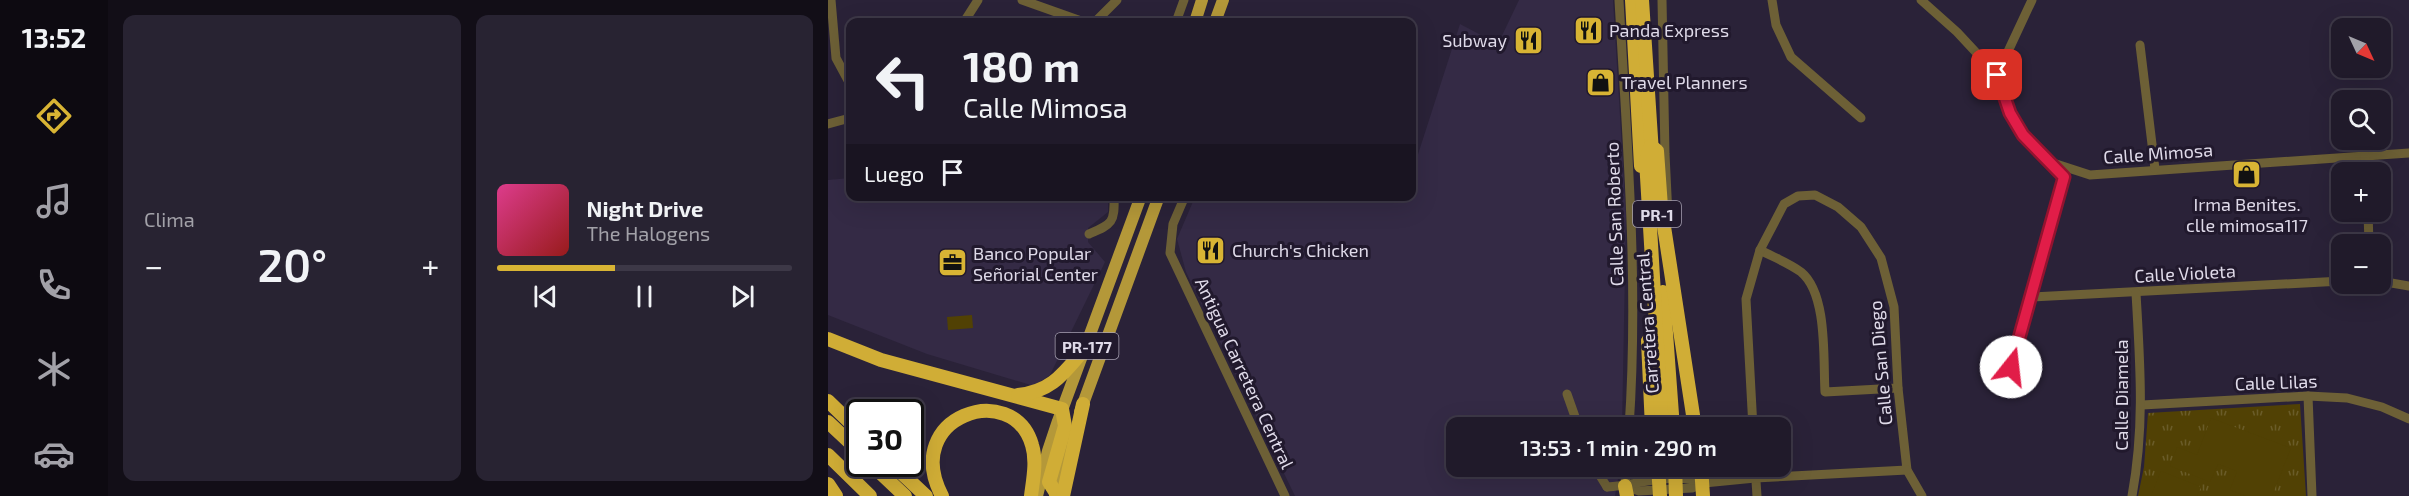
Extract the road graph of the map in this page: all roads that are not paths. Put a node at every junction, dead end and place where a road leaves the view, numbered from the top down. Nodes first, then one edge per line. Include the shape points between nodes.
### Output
1 (831, 0) edge
2 (978, 0) edge
3 (1022, 0) edge
4 (1117, 0) edge
5 (1184, 0) edge
6 (1202, 0) edge
7 (1223, 0) edge
8 (1619, 0) edge
9 (1632, 0) edge
10 (1642, 0) edge
11 (1662, 0) edge
12 (1772, 0) edge
13 (1921, 0) edge
14 (2031, 0) edge
15 (967, 18) edge
16 (1073, 18) edge
17 (1099, 18) edge
18 (1177, 18) edge
19 (1196, 18) edge
20 (1216, 18) edge
21 (2140, 45) dead end
22 (1997, 75) junction
23 (846, 77) edge
24 (1861, 118) dead end
25 (846, 119) edge
26 (828, 124) edge
27 (1652, 146) junction
28 (2409, 153) edge
29 (2365, 155) junction
30 (2049, 162) junction
31 (2365, 162) edge
32 (2155, 169) junction
33 (2090, 175) junction
34 (2064, 177) junction
35 (1114, 201) edge
36 (1139, 201) edge
37 (1157, 201) edge
38 (1183, 201) edge
39 (1665, 233) junction
40 (1089, 234) dead end
41 (1760, 250) junction
42 (2331, 282) edge
43 (2391, 283) edge
44 (2409, 286) edge
45 (2136, 292) junction
46 (2031, 297) junction
47 (828, 339) edge
48 (1087, 346) junction
49 (2011, 367) dead end
50 (1898, 388) junction
51 (1567, 394) dead end
52 (1011, 395) junction
53 (2308, 396) junction
54 (828, 401) edge
55 (1083, 404) joint
56 (2142, 405) junction
57 (1062, 409) junction
58 (1575, 417) edge
59 (1629, 417) edge
60 (1652, 417) edge
61 (1661, 417) edge
62 (1672, 417) edge
63 (1693, 417) edge
64 (1752, 417) edge
65 (846, 418) edge
66 (2409, 419) edge
67 (828, 422) edge
68 (846, 439) edge
69 (828, 455) edge
70 (1906, 470) junction
71 (885, 477) edge
72 (906, 477) edge
73 (1600, 477) edge
74 (1657, 477) edge
75 (1664, 477) edge
76 (1675, 477) edge
77 (1755, 478) junction
78 (828, 484) edge
79 (1704, 490) edge
80 (1607, 491) edge
81 (1626, 491) edge
82 (1058, 495) edge
83 (836, 496) edge
84 (870, 496) edge
85 (905, 496) edge
86 (926, 496) edge
87 (942, 496) edge
88 (1031, 496) edge
89 (1037, 496) edge
90 (1285, 496) edge
91 (1658, 496) edge
92 (1665, 496) edge
93 (1676, 496) edge
94 (1757, 496) edge
95 (1922, 496) edge
96 (2132, 496) edge
97 (2312, 496) edge

1 - 23 street via 836,58
2 - 15 street
3 - 16 street
4 - 17 street
5 - 18 street
6 - 19 main road
7 - 20 main road
8 - 59 street, Calle San Roberto via 1632,216 1634,304
9 - 60 highway, Carretera Central / PR-1
10 - 27 highway, Carretera Central / PR-1
11 - 39 street via 1668,219
12 - 24 street via 1776,25 1791,57
13 - 22 street
14 - 22 street
21 - 32 street
22 - 30 street via 2010,113
25 - 26 street
27 - 39 highway via 1657,151
27 - 61 highway via 1646,160
27 - 62 highway, Carretera Central / PR-1
28 - 29 street, Calle Mimosa
29 - 31 street
29 - 32 street, Calle Mimosa
30 - 33 street, Calle Mimosa
30 - 34 street
32 - 33 street, Calle Mimosa
33 - 34 street
34 - 46 street
35 - 40 street via 1115,216 1108,226
36 - 48 main road, PR-177
37 - 55 main road, PR-177
38 - 90 street, Antigua Carretera Central via 1173,224 1170,253
39 - 63 highway
41 - 50 street via 1801,273 1814,288 1820,308 1825,392
41 - 50 street, Calle San Diego via 1784,204 1798,196 1815,195 1838,207 1861,228 1881,258 1894,307
41 - 64 street, Calle San Diego via 1746,299
42 - 45 street, Calle Violeta
43 - 44 street
45 - 46 street, Calle Violeta
45 - 56 street, Calle Diamela
46 - 49 street
47 - 52 highway via 882,360
48 - 52 highway via 1049,387
48 - 57 main road, PR-177
50 - 70 street, Calle San Diego
51 - 58 street
52 - 57 highway
53 - 56 street, Calle Lilas
53 - 66 street, Calle Lilas via 2347,398
53 - 97 street
54 - 65 highway
55 - 82 highway
56 - 96 street, Calle Diamela
57 - 82 highway via 1065,426 1049,482
57 - 89 main road, PR-177
67 - 68 highway
69 - 84 highway
70 - 77 street
70 - 95 street, Calle San Diego
71 - 85 highway
72 - 86 highway
73 - 80 street
74 - 91 highway, bridge
75 - 92 highway
76 - 93 highway, bridge
77 - 79 street
77 - 94 street
78 - 83 highway
79 - 81 street
80 - 81 street
87 - 88 highway via 933,475 936,442 956,419 985,411 999,412 1025,430 1034,451

